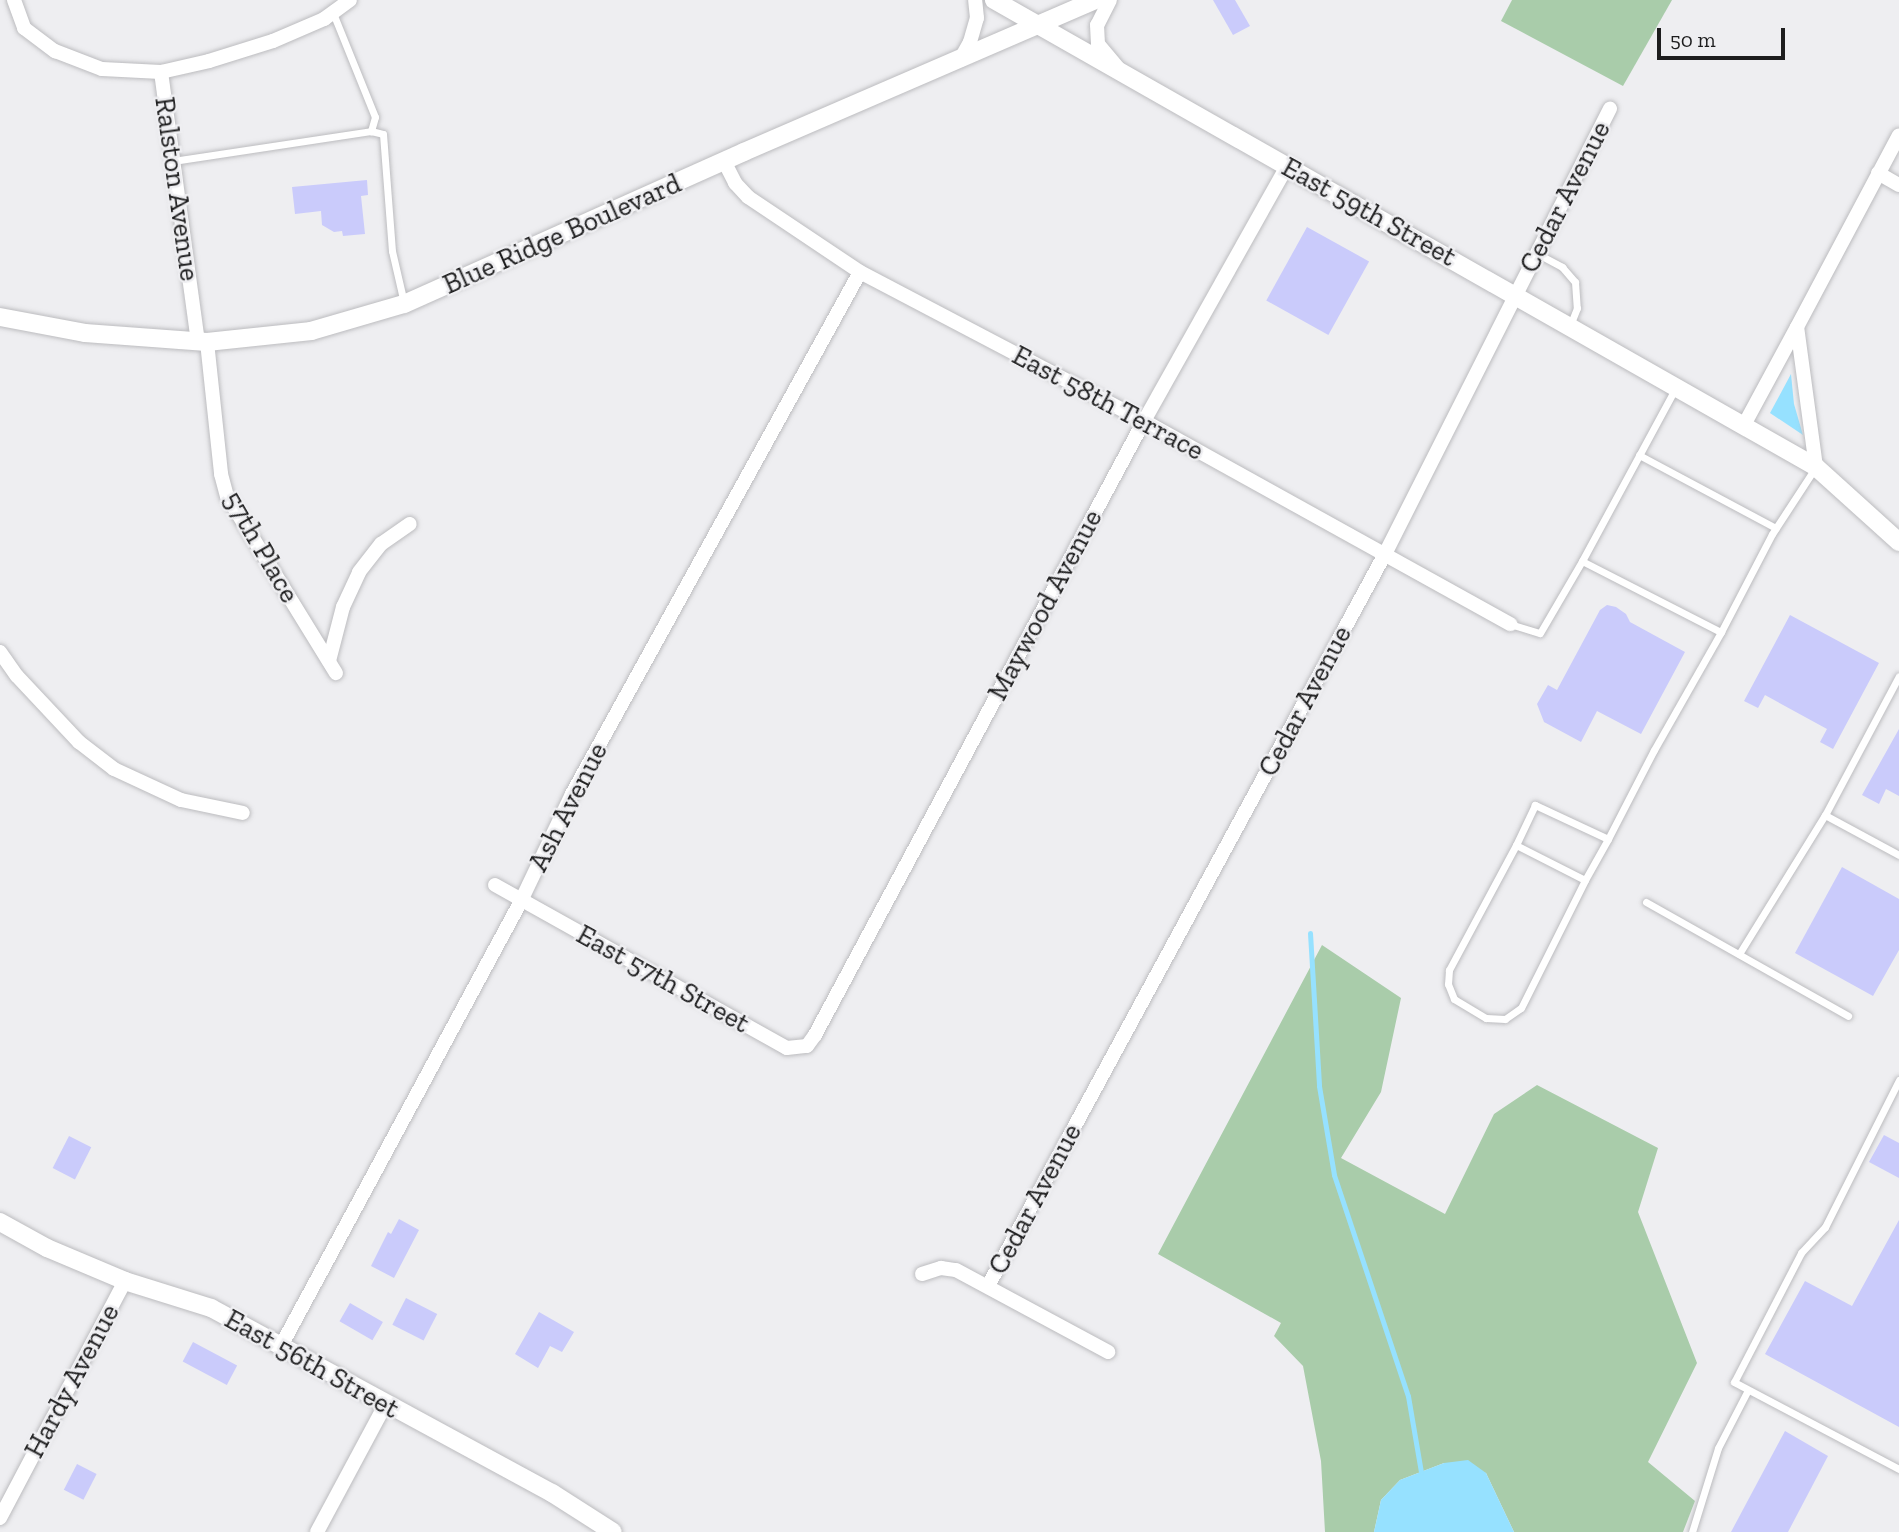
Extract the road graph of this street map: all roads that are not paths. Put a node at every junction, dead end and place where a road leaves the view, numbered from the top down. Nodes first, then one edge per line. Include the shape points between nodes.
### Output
1 (14, 0) edge
2 (350, 0) edge
3 (975, 0) edge
4 (994, 0) edge
5 (1095, 0) edge
6 (1110, 0) edge
7 (333, 13) junction
8 (1040, 26) junction
9 (960, 60) junction
10 (160, 72) junction
11 (1121, 72) junction
12 (1609, 109) dead end
13 (371, 131) junction
14 (1899, 135) edge
15 (173, 161) junction
16 (724, 161) junction
17 (1287, 166) junction
18 (1878, 173) junction
19 (1899, 184) edge
20 (1536, 253) junction
21 (860, 272) junction
22 (1518, 296) junction
23 (404, 304) junction
24 (0, 317) edge
25 (1570, 326) junction
26 (1797, 327) junction
27 (202, 342) junction
28 (1676, 386) junction
29 (1144, 421) junction
30 (1744, 425) junction
31 (1639, 455) junction
32 (1816, 467) junction
33 (410, 524) dead end
34 (1776, 528) junction
35 (1899, 542) edge
36 (1385, 554) junction
37 (1582, 561) junction
38 (1510, 624) joint
39 (1721, 632) junction
40 (0, 652) edge
41 (1899, 676) edge
42 (243, 813) dead end
43 (1825, 815) junction
44 (1608, 839) junction
45 (1516, 845) junction
46 (1899, 855) edge
47 (1585, 880) junction
48 (495, 886) dead end
49 (521, 901) junction
50 (1646, 902) dead end
51 (1739, 954) junction
52 (1848, 1016) dead end
53 (807, 1046) joint
54 (1899, 1080) edge
55 (0, 1222) edge
56 (922, 1274) dead end
57 (125, 1280) junction
58 (988, 1286) junction
59 (281, 1346) junction
60 (1108, 1352) dead end
61 (1748, 1390) junction
62 (386, 1405) junction
63 (1899, 1469) edge
64 (0, 1518) edge
65 (317, 1532) edge
66 (613, 1532) edge
67 (1692, 1532) edge

1 - 10 street via 24,28 55,51 102,69
2 - 7 street, Ralston Avenue
3 - 9 street via 977,18
4 - 8 street, East 59th Street
5 - 8 street, Blue Ridge Boulevard
6 - 11 street via 1097,26 1098,44
7 - 10 street, Ralston Avenue via 273,41
7 - 13 lane via 375,117
8 - 9 street, Blue Ridge Boulevard
8 - 11 street, East 59th Street
9 - 16 street, Blue Ridge Boulevard
10 - 15 street, Ralston Avenue
11 - 17 street, East 59th Street
12 - 20 street, Cedar Avenue
13 - 15 lane
13 - 23 lane via 383,134 392,251
14 - 18 street
15 - 27 street, Ralston Avenue
16 - 21 street, East 58th Terrace via 747,197
16 - 23 street, Blue Ridge Boulevard
17 - 22 street, East 59th Street
17 - 29 street, Maywood Avenue
18 - 19 street
18 - 26 street
20 - 22 street, Cedar Avenue
20 - 25 lane via 1562,267 1575,282 1577,308
21 - 29 street, East 58th Terrace
21 - 49 street, Ash Avenue via 572,794
22 - 25 street, East 59th Street
22 - 36 street, Cedar Avenue
23 - 27 street, Blue Ridge Boulevard via 311,331
24 - 27 street, Blue Ridge Boulevard via 85,332
25 - 28 street, East 59th Street
26 - 30 street
26 - 32 street
27 - 33 street, 57th Place via 227,496 333,667 343,607 359,572 381,544
28 - 30 street, East 59th Street
28 - 31 lane
29 - 36 street, East 58th Terrace
29 - 53 street, Maywood Avenue
30 - 32 street, East 59th Street
31 - 34 lane
31 - 37 lane
32 - 34 lane
32 - 35 street, East 59th Street
34 - 39 lane
36 - 38 street, East 58th Terrace
36 - 58 street, Cedar Avenue
37 - 38 lane via 1540,633
37 - 39 lane
39 - 44 lane
40 - 42 street via 79,742 114,769 181,800
41 - 43 lane
43 - 46 lane
43 - 51 lane
44 - 45 lane via 1535,805
44 - 47 lane
45 - 47 lane
45 - 47 lane via 1449,970 1454,999 1486,1018 1505,1018 1521,1008
48 - 49 street, East 57th Street
49 - 53 street, East 57th Street via 787,1048
49 - 59 street, Ash Avenue
50 - 51 lane
51 - 52 lane
54 - 61 lane via 1825,1227 1801,1253 1734,1382
55 - 57 street, East 56th Street via 47,1248
56 - 58 street via 941,1268 956,1270
57 - 59 street, East 56th Street via 211,1308
57 - 64 street, Hardy Avenue
58 - 60 street
59 - 62 street, East 56th Street
61 - 63 lane
61 - 67 lane via 1718,1448
62 - 65 street
62 - 66 street, East 56th Street via 552,1493

